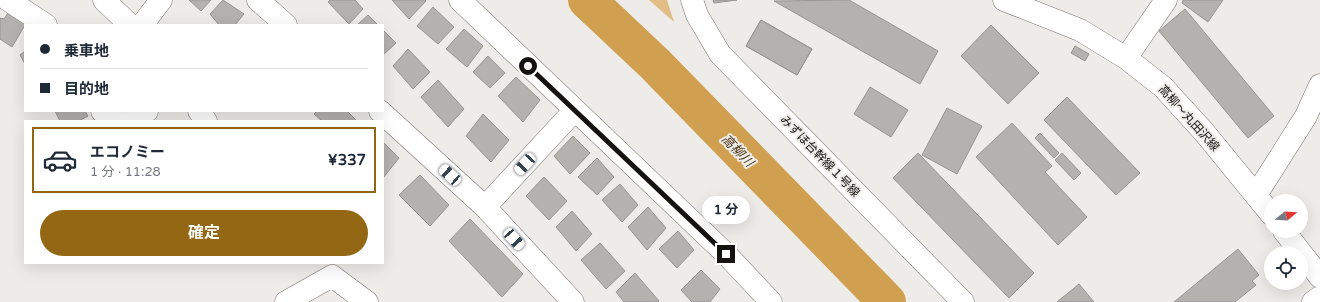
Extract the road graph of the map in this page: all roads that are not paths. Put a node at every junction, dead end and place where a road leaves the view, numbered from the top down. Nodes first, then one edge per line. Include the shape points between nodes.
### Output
1 (8, 0) edge
2 (104, 0) edge
3 (161, 0) edge
4 (258, 0) edge
5 (460, 0) edge
6 (692, 0) edge
7 (1004, 0) edge
8 (1166, 0) edge
9 (44, 24) edge
10 (129, 24) edge
11 (143, 24) edge
12 (285, 24) edge
13 (1126, 58) junction
14 (1320, 85) edge
15 (574, 111) junction
16 (103, 112) edge
17 (146, 112) edge
18 (199, 112) edge
19 (381, 112) edge
20 (117, 120) edge
21 (134, 120) edge
22 (205, 120) edge
23 (1256, 195) junction
24 (1264, 205) edge
25 (485, 207) junction
26 (1289, 238) edge
27 (328, 269) edge
28 (1320, 277) edge
29 (1320, 297) edge
30 (286, 302) edge
31 (367, 302) edge
32 (573, 302) edge
33 (771, 302) edge
34 (963, 302) edge
35 (1313, 302) edge

1 - 9 street
2 - 10 street
3 - 11 street
4 - 12 street
5 - 15 street
6 - 34 street, みずほ台幹線１号線 via 697,16 720,54
7 - 13 street, 高柳～丸田沢線 via 1080,30
8 - 13 street
13 - 23 street, 高柳～丸田沢線 via 1163,87
14 - 23 street via 1306,116
15 - 25 street
15 - 33 street via 726,254
16 - 20 street
17 - 21 street
18 - 22 street
19 - 25 street
23 - 24 street, 高柳～丸田沢線
25 - 32 street
26 - 28 street
27 - 30 street
27 - 31 street
29 - 35 street

